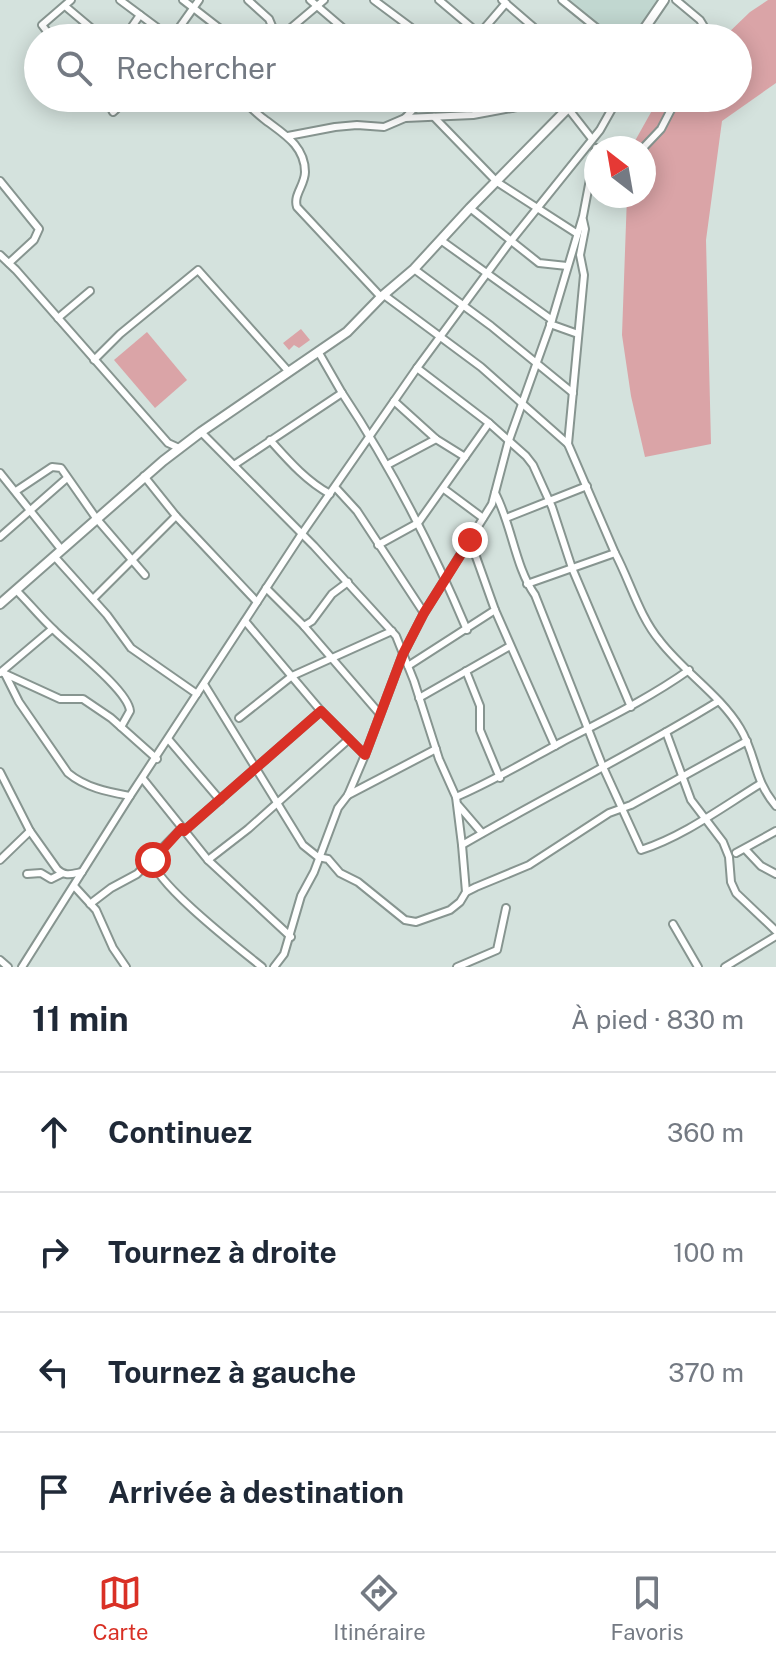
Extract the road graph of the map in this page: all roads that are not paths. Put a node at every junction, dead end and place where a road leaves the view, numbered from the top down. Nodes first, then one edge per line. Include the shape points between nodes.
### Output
1 (71, 0) edge
2 (120, 0) edge
3 (183, 0) edge
4 (199, 0) edge
5 (248, 0) edge
6 (310, 0) edge
7 (374, 0) edge
8 (439, 0) edge
9 (562, 0) edge
10 (664, 0) edge
11 (676, 0) edge
12 (505, 1) edge
13 (322, 3) edge
14 (65, 6) junction
15 (193, 9) junction
16 (140, 15) junction
17 (43, 24) edge
18 (86, 24) edge
19 (134, 24) edge
20 (153, 24) edge
21 (182, 24) edge
22 (213, 24) edge
23 (271, 24) edge
24 (296, 24) edge
25 (341, 24) edge
26 (406, 24) edge
27 (466, 24) edge
28 (489, 24) edge
29 (530, 24) edge
30 (592, 24) edge
31 (648, 24) edge
32 (702, 24) edge
33 (256, 112) edge
34 (411, 112) edge
35 (490, 112) edge
36 (565, 112) edge
37 (570, 112) edge
38 (610, 112) edge
39 (670, 112) edge
40 (434, 117) junction
41 (405, 118) junction
42 (600, 130) junction
43 (288, 136) junction
44 (590, 136) edge
45 (595, 136) edge
46 (599, 136) edge
47 (654, 136) edge
48 (584, 149) edge
49 (0, 181) edge
50 (497, 182) junction
51 (538, 207) junction
52 (470, 208) junction
53 (585, 208) edge
54 (583, 216) junction
55 (576, 233) junction
56 (442, 241) junction
57 (510, 242) junction
58 (0, 256) edge
59 (9, 263) junction
60 (567, 266) junction
61 (414, 269) junction
62 (488, 273) junction
63 (90, 291) dead end
64 (383, 296) junction
65 (463, 304) junction
66 (58, 318) junction
67 (551, 322) junction
68 (578, 334) junction
69 (440, 336) junction
70 (319, 353) junction
71 (94, 360) junction
72 (537, 362) junction
73 (417, 368) junction
74 (289, 372) junction
75 (342, 393) junction
76 (573, 393) junction
77 (394, 401) junction
78 (523, 403) junction
79 (489, 423) junction
80 (201, 432) junction
81 (370, 436) junction
82 (436, 439) junction
83 (270, 440) junction
84 (508, 443) junction
85 (568, 444) junction
86 (179, 448) junction
87 (465, 457) junction
88 (234, 465) junction
89 (387, 465) junction
90 (0, 473) edge
91 (144, 476) junction
92 (67, 478) junction
93 (587, 486) junction
94 (335, 487) junction
95 (444, 489) junction
96 (16, 491) junction
97 (495, 493) junction
98 (330, 494) junction
99 (549, 501) junction
100 (30, 510) junction
101 (176, 516) junction
102 (96, 518) junction
103 (483, 518) junction
104 (506, 518) junction
105 (418, 523) junction
106 (301, 535) junction
107 (0, 537) edge
108 (470, 540) junction
109 (378, 545) junction
110 (57, 553) junction
111 (615, 553) junction
112 (132, 558) junction
113 (572, 568) junction
114 (145, 575) dead end
115 (445, 579) junction
116 (348, 582) junction
117 (527, 584) junction
118 (266, 588) junction
119 (0, 590) edge
120 (16, 590) junction
121 (8, 597) junction
122 (93, 599) junction
123 (257, 602) junction
124 (0, 604) edge
125 (495, 610) junction
126 (424, 613) junction
127 (245, 621) junction
128 (304, 626) junction
129 (52, 629) junction
130 (467, 630) junction
131 (392, 631) junction
132 (510, 646) junction
133 (403, 654) junction
134 (330, 658) junction
135 (408, 666) junction
136 (689, 670) junction
137 (466, 671) junction
138 (2, 673) edge
139 (292, 676) junction
140 (204, 684) junction
141 (197, 694) junction
142 (419, 698) junction
143 (717, 702) junction
144 (631, 707) junction
145 (321, 711) junction
146 (379, 713) junction
147 (239, 718) dead end
148 (121, 727) junction
149 (588, 729) junction
150 (666, 732) junction
151 (349, 739) junction
152 (169, 740) junction
153 (747, 741) junction
154 (555, 746) junction
155 (436, 749) junction
156 (365, 755) junction
157 (157, 759) junction
158 (603, 767) junction
159 (257, 768) junction
160 (0, 772) edge
161 (681, 777) junction
162 (500, 778) junction
163 (143, 779) junction
164 (760, 784) junction
165 (348, 795) junction
166 (130, 796) junction
167 (220, 800) junction
168 (456, 800) junction
169 (276, 802) junction
170 (776, 806) edge
171 (621, 807) junction
172 (704, 819) junction
173 (183, 830) junction
174 (30, 831) junction
175 (776, 831) edge
176 (482, 833) junction
177 (462, 845) junction
178 (745, 849) junction
179 (736, 853) dead end
180 (318, 857) junction
181 (0, 860) edge
182 (153, 860) junction
183 (208, 860) junction
184 (83, 871) junction
185 (27, 874) dead end
186 (61, 874) junction
187 (776, 874) edge
188 (467, 883) junction
189 (74, 886) junction
190 (476, 887) junction
191 (466, 892) junction
192 (90, 904) junction
193 (506, 908) dead end
194 (673, 924) dead end
195 (776, 934) edge
196 (291, 937) junction
197 (0, 960) edge
198 (8, 967) edge
199 (22, 967) edge
200 (126, 967) edge
201 (262, 967) edge
202 (274, 967) edge
203 (457, 967) edge
204 (698, 967) edge
205 (725, 967) edge

1 - 14 street
2 - 16 street
3 - 15 street
4 - 15 street
5 - 23 street
6 - 13 street
7 - 26 street
8 - 27 street
9 - 30 street
10 - 31 main road
11 - 32 street
12 - 28 street
12 - 29 street
13 - 24 street
13 - 25 street
14 - 17 street
14 - 18 street
15 - 21 street
15 - 22 street
16 - 19 street
16 - 20 street
33 - 43 street
34 - 41 street
35 - 40 street
36 - 50 main road
37 - 44 street
38 - 42 street
39 - 47 street
40 - 41 street
40 - 50 street
41 - 43 street via 384,127 345,126
42 - 45 street
42 - 46 street
43 - 64 street via 305,173 297,207
48 - 51 street
49 - 59 street via 39,229
50 - 51 street
50 - 52 main road
51 - 55 street
51 - 57 street
52 - 56 main road
52 - 57 street
53 - 54 street
54 - 55 street
54 - 68 street
55 - 60 street
56 - 61 main road
56 - 62 street
57 - 60 street via 539,263
57 - 62 street
58 - 59 street
59 - 66 street
60 - 67 street
61 - 64 main road
61 - 65 street
62 - 65 street
62 - 67 street
63 - 66 street
64 - 69 street
64 - 70 main road
65 - 69 street
65 - 72 street
66 - 71 street
67 - 68 street
67 - 72 street
68 - 76 street
69 - 73 street
69 - 78 street
70 - 74 main road
70 - 75 street
71 - 74 street via 198,270
71 - 86 street via 168,443
72 - 76 street
72 - 78 street
73 - 77 street
73 - 79 street
74 - 80 main road
75 - 81 street
75 - 83 street
76 - 85 street
77 - 81 street
77 - 82 street
78 - 84 street
78 - 85 street
79 - 84 street
79 - 87 street
80 - 86 main road
80 - 88 street
81 - 89 street
81 - 94 street
82 - 87 street
82 - 89 street
83 - 88 street
83 - 98 street
84 - 97 street
84 - 99 street via 526,456
85 - 93 street
86 - 91 main road
87 - 95 street
88 - 106 street
89 - 105 street
90 - 96 street
91 - 101 street
91 - 102 main road
92 - 96 street via 61,468 52,467
92 - 100 street
92 - 102 street
93 - 99 street
93 - 111 street
94 - 98 street
94 - 109 street
95 - 103 street
95 - 105 street
96 - 100 street
97 - 103 street
97 - 104 street
98 - 106 street
99 - 104 street
99 - 113 street
100 - 107 street
100 - 110 street
101 - 112 street
101 - 123 street
102 - 110 main road
102 - 112 street
103 - 108 street
104 - 117 street
105 - 109 street
105 - 115 street
106 - 116 street
106 - 118 street
108 - 115 street
108 - 125 street
109 - 126 street
110 - 120 main road
110 - 122 street
111 - 113 street
111 - 136 street via 655,634
112 - 114 street
112 - 122 street
113 - 117 street
113 - 144 street
115 - 126 street
115 - 130 street
116 - 128 street
116 - 131 street
117 - 149 street
118 - 123 street
118 - 128 street
119 - 121 street
120 - 121 main road
120 - 129 street
121 - 124 main road
122 - 141 street via 131,648
123 - 127 street
125 - 130 street
125 - 132 street
126 - 133 street
127 - 139 street
127 - 140 street
128 - 134 street
129 - 138 street
129 - 148 street via 126,700 130,711
130 - 135 street
131 - 133 street
131 - 134 street
132 - 137 street
132 - 154 street
133 - 135 street
133 - 146 street
134 - 139 street
134 - 146 street
135 - 142 street
136 - 143 street
136 - 144 street
137 - 142 street
137 - 162 street via 480,706 480,730
138 - 148 street via 60,699 83,699
138 - 166 street via 68,773 104,791
139 - 145 street
139 - 147 street
140 - 141 street
140 - 159 street
141 - 152 street
142 - 155 street
143 - 150 street
143 - 153 street
144 - 149 street
145 - 151 street
145 - 159 street
146 - 156 street
148 - 157 street
149 - 154 street
149 - 158 street
150 - 158 street
150 - 161 street
151 - 156 street
151 - 169 street
152 - 157 street
152 - 167 street
153 - 161 street
153 - 164 street
154 - 162 street
155 - 165 street
155 - 168 street
156 - 165 street
157 - 163 street
158 - 171 street
158 - 176 street
159 - 167 street
159 - 169 street
160 - 174 street
161 - 171 street
161 - 172 street
162 - 168 street
163 - 166 street
163 - 173 street
164 - 170 street
164 - 172 street
165 - 180 street
166 - 184 street
167 - 173 street
168 - 176 street
168 - 177 street
169 - 180 street via 300,841
169 - 183 street
171 - 172 street via 641,850
171 - 190 street via 529,865
172 - 195 street via 726,850 736,893
173 - 182 street
173 - 183 street
174 - 181 street
174 - 186 street
175 - 178 street
176 - 177 street
177 - 188 street
178 - 179 street
178 - 187 street
180 - 191 street via 328,859 405,920 416,922 450,910
180 - 196 street
182 - 192 street
182 - 201 street via 158,874 180,896
183 - 196 street
184 - 186 street
184 - 189 street
185 - 186 street via 51,879
188 - 190 street
188 - 191 street
189 - 192 street
189 - 199 street
190 - 191 street
192 - 200 street
193 - 203 street via 497,950
194 - 204 street
195 - 205 street
196 - 202 street
197 - 198 street

